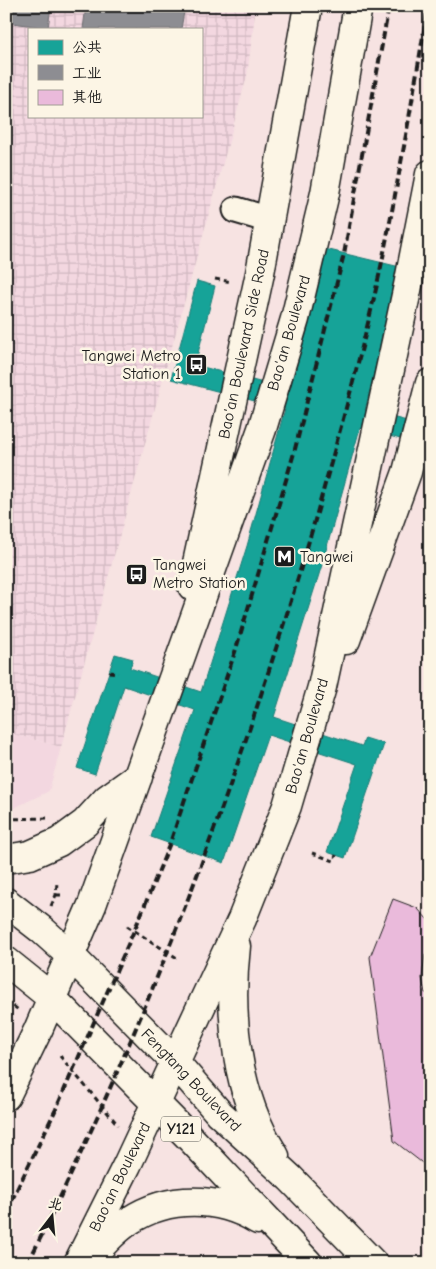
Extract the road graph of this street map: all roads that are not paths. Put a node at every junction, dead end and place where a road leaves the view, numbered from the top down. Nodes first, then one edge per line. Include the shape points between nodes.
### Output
1 (308, 6) edge
2 (358, 6) edge
3 (430, 174) edge
4 (236, 210) dead end
5 (270, 220) junction
6 (430, 383) edge
7 (171, 680) junction
8 (305, 749) junction
9 (138, 776) junction
10 (6, 859) edge
11 (6, 902) edge
12 (242, 919) junction
13 (71, 956) junction
14 (6, 961) edge
15 (52, 998) junction
16 (175, 1062) junction
17 (6, 1096) edge
18 (156, 1103) junction
19 (290, 1178) junction
20 (277, 1232) junction
21 (78, 1263) edge
22 (86, 1263) edge
23 (308, 1263) edge
24 (373, 1263) edge

1 - 5 main road, Bao'an Boulevard Side Road
2 - 7 main road, Bao'an Boulevard via 326,193 295,319 262,429
3 - 8 main road, Bao'an Boulevard via 322,687
4 - 5 street
5 - 7 main road, Bao'an Boulevard Side Road
6 - 8 main road via 407,472
7 - 9 main road, Bao'an Boulevard
8 - 12 main road, Bao'an Boulevard via 287,806
9 - 10 main road via 59,842 30,855
9 - 13 main road, Bao'an Boulevard via 118,837
11 - 13 main road, Fengtang Boulevard / Y121
12 - 16 main road, Bao'an Boulevard
12 - 19 main road via 232,990 240,1064 259,1126
13 - 15 main road, Bao'an Boulevard
13 - 16 main road, Fengtang Boulevard / Y121
14 - 15 main road
15 - 17 main road, Bao'an Boulevard
15 - 18 main road, Y121
16 - 18 main road, Bao'an Boulevard
16 - 19 main road, Fengtang Boulevard / Y121 via 219,1113
18 - 20 main road, Y121
18 - 21 main road, Bao'an Boulevard
19 - 24 main road, Fengtang Boulevard / Y121
20 - 22 main road via 235,1208 210,1202 187,1202 130,1221
20 - 23 main road, Y121

